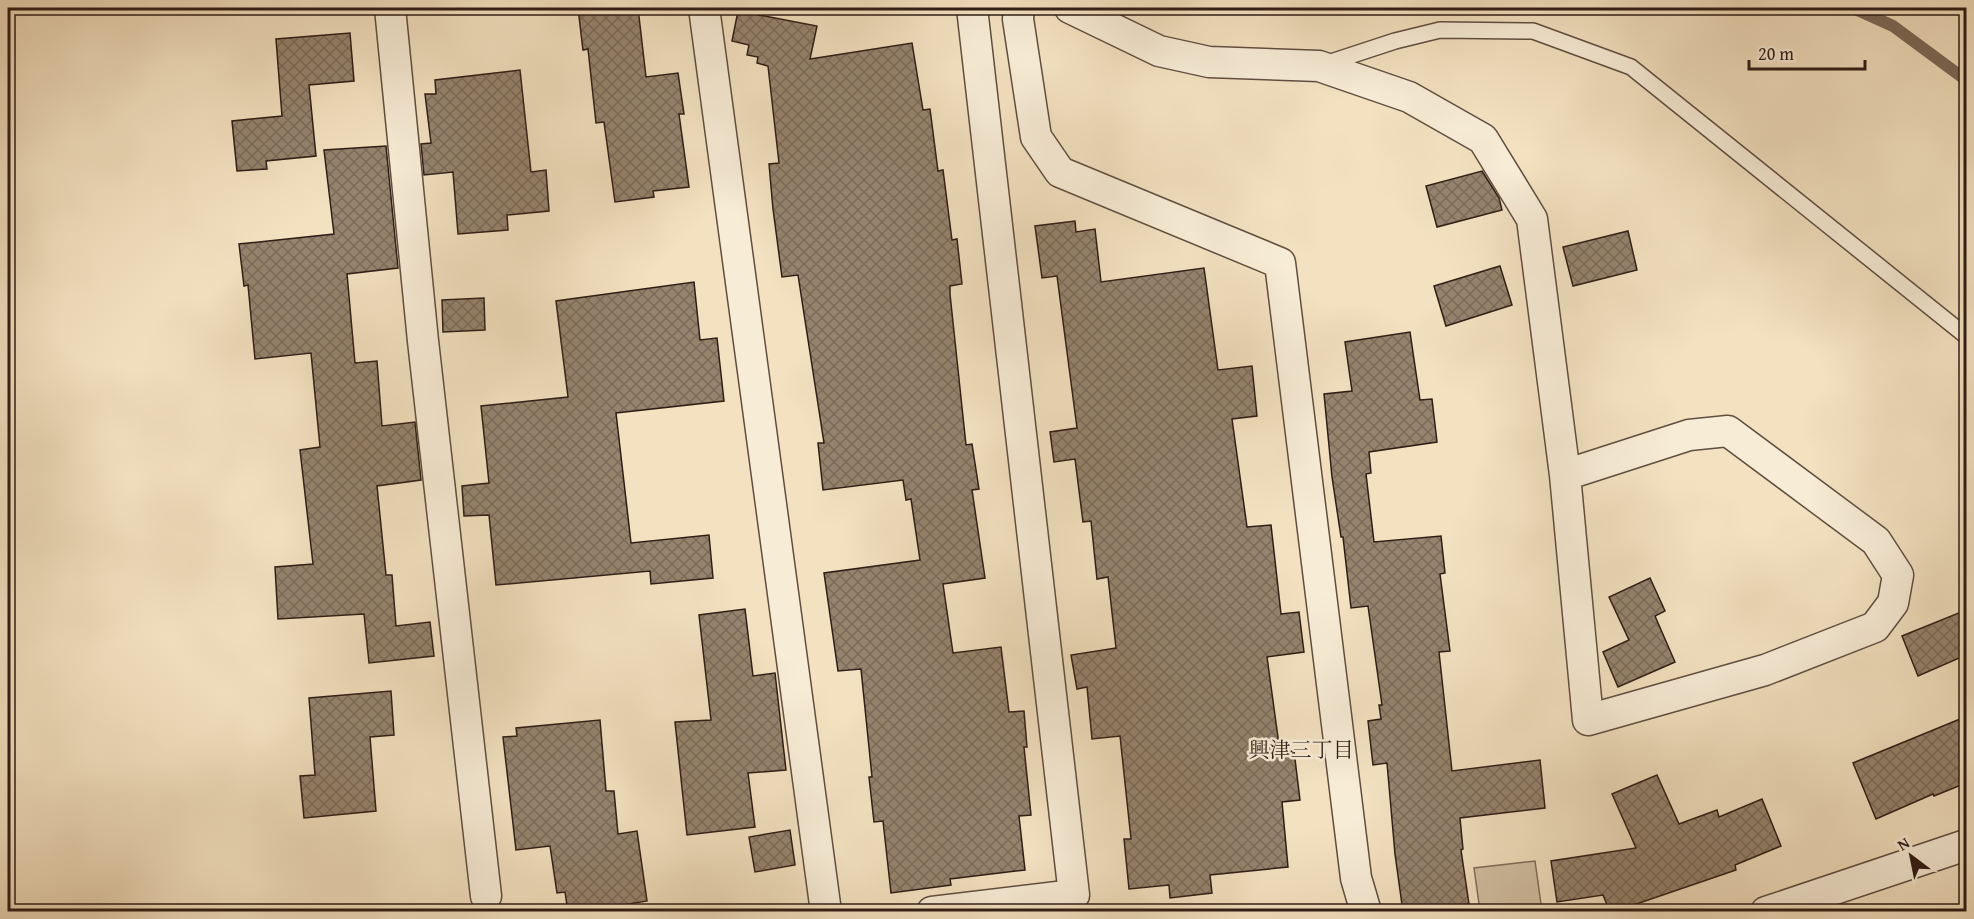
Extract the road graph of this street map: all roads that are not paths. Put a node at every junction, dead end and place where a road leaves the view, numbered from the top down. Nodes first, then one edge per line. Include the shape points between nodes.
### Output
1 (390, 8) edge
2 (704, 8) edge
3 (972, 8) edge
4 (1018, 8) edge
5 (1070, 8) edge
6 (1319, 66) junction
7 (1966, 336) edge
8 (1565, 475) junction
9 (1966, 845) edge
10 (486, 896) dead end
11 (826, 912) edge
12 (932, 912) edge
13 (1366, 912) edge
14 (1766, 912) edge

1 - 10 street
2 - 11 street
3 - 12 street via 1074,895
4 - 13 street via 1036,137 1060,172 1280,263 1356,878
5 - 6 street via 1159,51 1209,62
6 - 7 lane via 1440,30 1533,31 1631,67
6 - 8 street via 1409,98 1483,138 1532,219
8 - 8 street via 1689,435 1728,431 1876,541 1898,575 1893,603 1875,627 1765,670 1588,720
9 - 14 street

